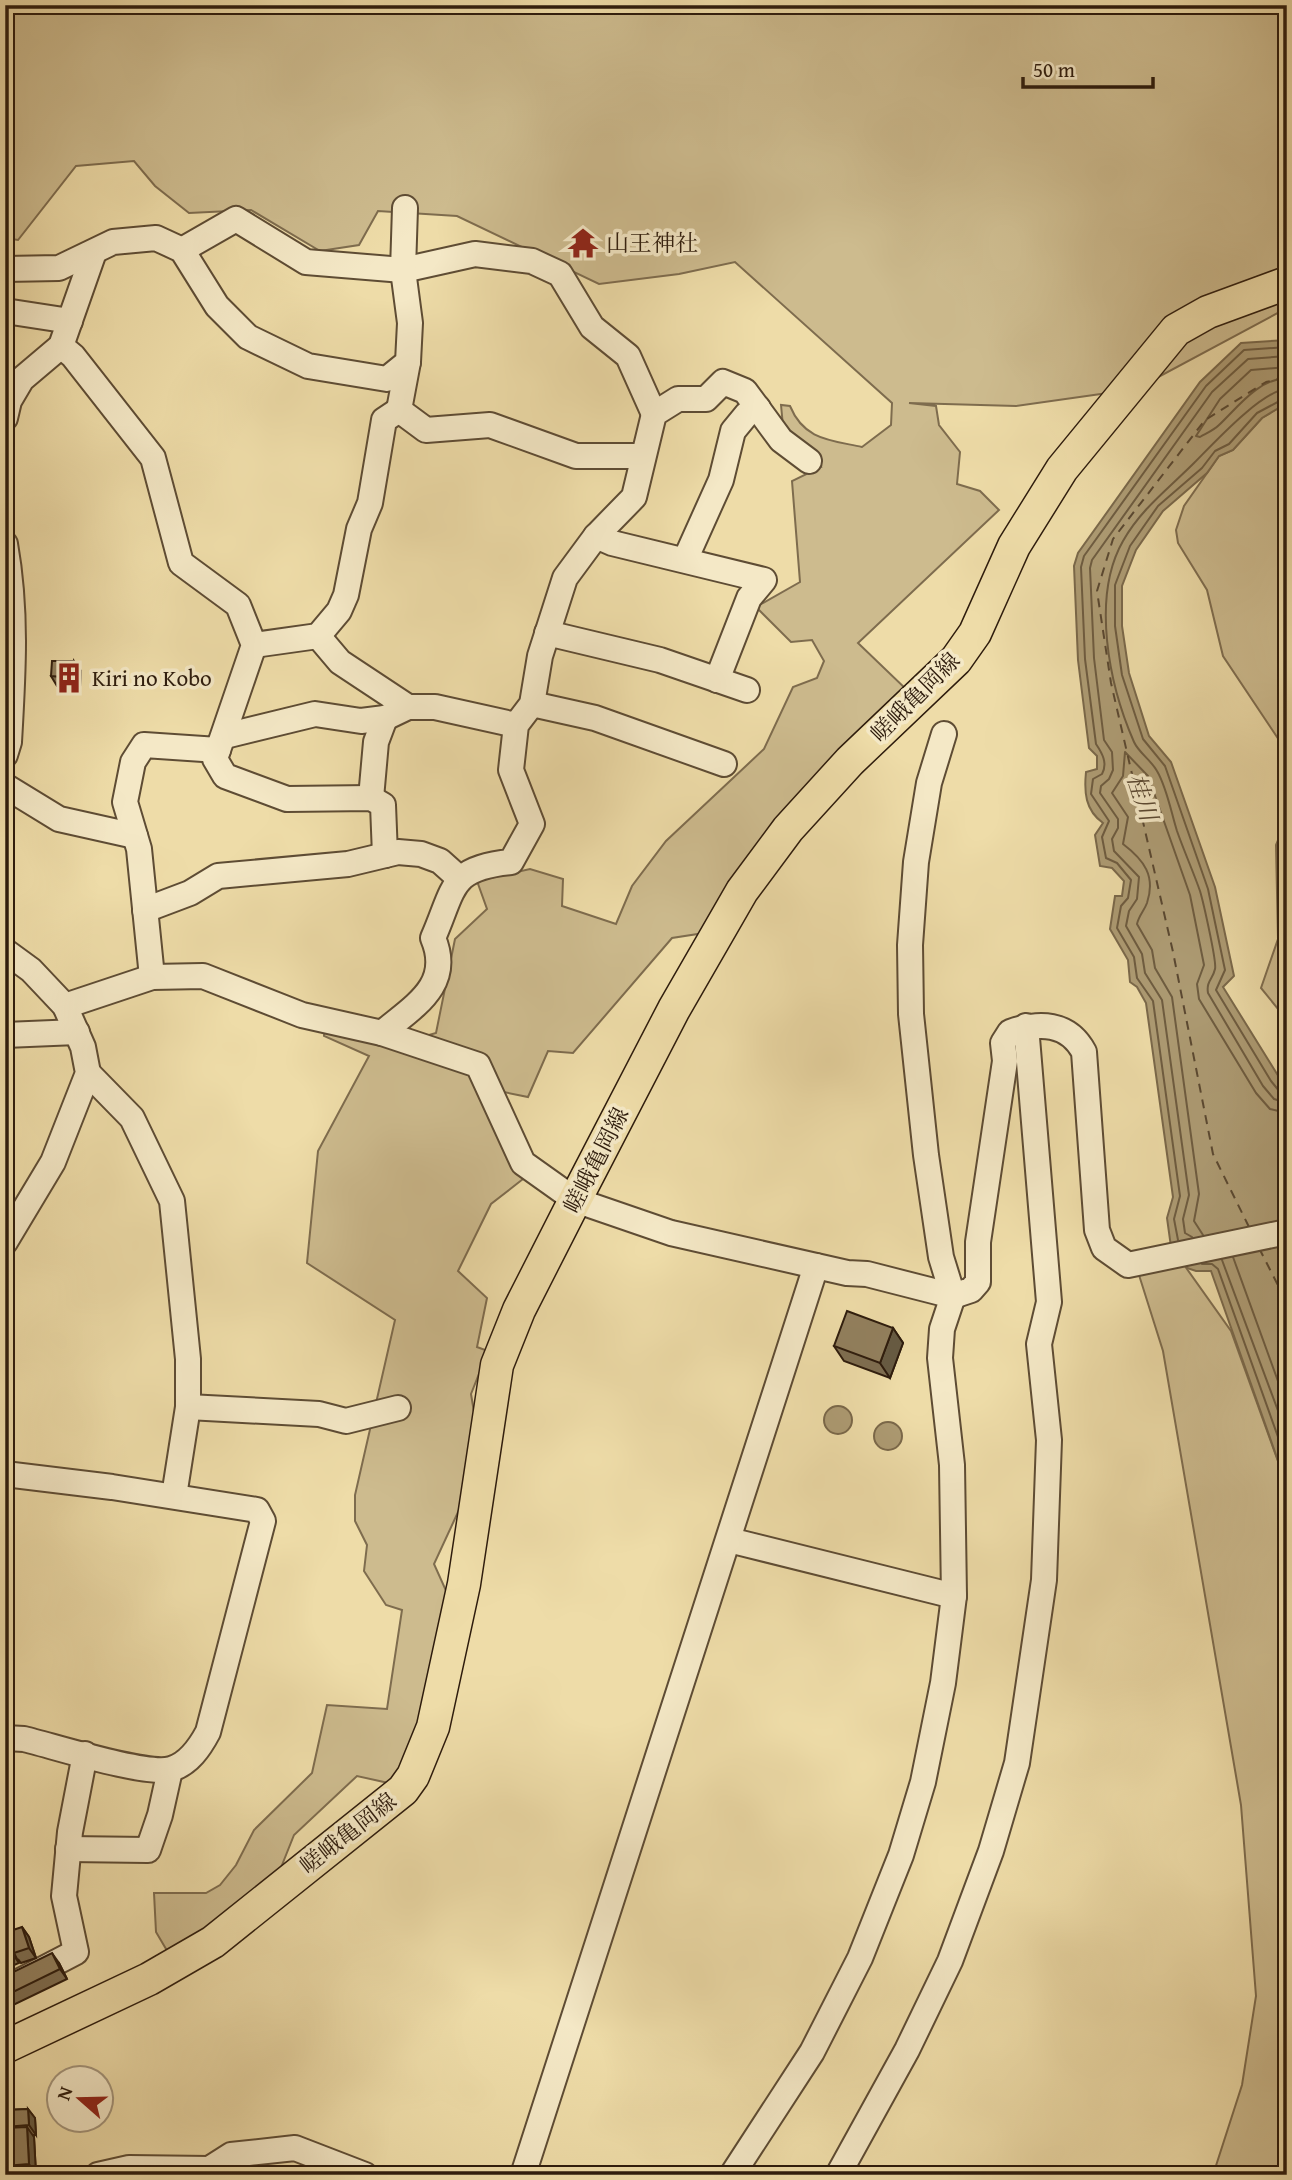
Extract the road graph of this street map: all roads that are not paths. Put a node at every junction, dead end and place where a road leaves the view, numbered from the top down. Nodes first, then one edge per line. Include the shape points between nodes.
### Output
1 (405, 208) dead end
2 (182, 250) junction
3 (94, 252) junction
4 (5, 269) edge
5 (403, 270) junction
6 (1287, 283) edge
7 (5, 311) edge
8 (70, 321) junction
9 (61, 346) junction
10 (408, 362) junction
11 (758, 408) junction
12 (399, 410) junction
13 (654, 414) junction
14 (5, 418) edge
15 (642, 456) junction
16 (809, 461) dead end
17 (596, 536) junction
18 (5, 544) edge
19 (685, 561) junction
20 (547, 634) junction
21 (318, 636) junction
22 (254, 645) junction
23 (718, 680) junction
24 (747, 690) dead end
25 (532, 704) junction
26 (408, 707) junction
27 (385, 718) junction
28 (516, 725) junction
29 (944, 734) dead end
30 (221, 743) junction
31 (5, 755) edge
32 (724, 764) dead end
33 (5, 786) edge
34 (371, 798) junction
35 (135, 836) junction
36 (385, 855) junction
37 (459, 878) junction
38 (145, 910) junction
39 (5, 951) edge
40 (152, 977) junction
41 (65, 1006) junction
42 (1026, 1026) junction
43 (77, 1032) junction
44 (382, 1033) junction
45 (5, 1035) edge
46 (88, 1073) junction
47 (575, 1200) junction
48 (15, 1203) edge
49 (1287, 1232) edge
50 (5, 1242) edge
51 (816, 1266) junction
52 (953, 1296) junction
53 (188, 1407) junction
54 (398, 1408) dead end
55 (5, 1474) edge
56 (174, 1496) junction
57 (729, 1541) junction
58 (954, 1595) junction
59 (5, 1738) edge
60 (85, 1754) junction
61 (170, 1770) junction
62 (68, 1849) junction
63 (5, 1989) edge
64 (5, 2047) edge
65 (98, 2175) edge
66 (365, 2175) edge
67 (523, 2175) edge
68 (732, 2175) edge
69 (838, 2175) edge

1 - 5 street
2 - 3 street via 156,237 113,242
2 - 5 street via 236,219 306,262
2 - 10 street via 217,306 248,337 308,366 340,374 387,379
3 - 4 street via 60,268
3 - 8 street
5 - 10 street via 410,323
5 - 13 street via 475,254 532,261 560,274 592,327 628,356
6 - 47 main road, 嵯峨亀岡線 via 1208,312 1175,330 1062,469 1014,546 975,633 956,660 841,770 788,829 742,891 674,1009
7 - 8 street
8 - 9 street
9 - 14 street via 22,379
9 - 22 street via 153,458 181,563 238,605
10 - 12 street
11 - 13 street via 745,391 723,382 706,399 678,399
11 - 16 street via 781,440
11 - 19 street via 733,432 722,480
12 - 15 street via 426,430 490,425 576,456
12 - 21 street via 384,420 370,503 359,529 346,595
13 - 15 street
15 - 17 street via 634,497
17 - 19 street
17 - 20 street via 565,578
18 - 31 street via 15,636
19 - 23 street via 764,580 749,598
20 - 23 street via 660,660
20 - 25 street
21 - 22 street
21 - 26 street via 340,662
22 - 30 street
23 - 24 street
25 - 28 street
25 - 32 street via 595,718
26 - 27 street
26 - 28 street via 435,707
27 - 30 street via 361,721 315,714
27 - 34 street via 376,742
28 - 37 street via 511,770 532,824 511,862 477,867
29 - 52 street via 929,783 916,862 910,972 926,1155 941,1257
30 - 34 street via 215,759 225,776 288,799
30 - 35 street via 144,745 133,762 125,802
33 - 35 street via 59,819
34 - 36 street via 383,805
35 - 38 street
36 - 37 street via 421,854 440,861
36 - 38 street via 348,864 218,876 190,894
37 - 44 street via 433,938 441,958 435,980 422,1000
38 - 40 street
39 - 41 street via 31,970
40 - 41 street
40 - 44 street via 203,976 302,1015
41 - 43 street
42 - 49 street via 1051,1025 1078,1041 1084,1052 1097,1230 1104,1248 1115,1258 1128,1265
42 - 52 street via 1010,1032 1003,1043 1005,1062 978,1242 978,1282 971,1290
42 - 69 street via 1049,1302 1039,1344 1049,1440 1044,1580 1017,1763 991,1851 950,1961
43 - 45 street
43 - 46 street
44 - 47 street via 478,1066 523,1163
46 - 48 street via 52,1162
46 - 53 street via 132,1118 172,1201 186,1321
47 - 51 street via 671,1233
47 - 64 main road, 嵯峨亀岡線 via 519,1310 498,1365 464,1584 433,1727 413,1776 403,1790 213,1942 149,1979
48 - 50 street
51 - 52 street
51 - 57 street
52 - 58 street via 942,1329 940,1359 952,1465
53 - 54 street via 319,1414 346,1420
53 - 56 street
55 - 56 street
56 - 61 street via 257,1510 263,1521 208,1732 186,1762
57 - 58 street
57 - 67 street
58 - 68 street via 943,1683 923,1782 884,1899 812,2052
59 - 60 street
60 - 61 street
60 - 62 street
61 - 62 street via 148,1850
62 - 63 street via 64,1896 76,1952
65 - 66 street via 129,2168 209,2169 231,2155 295,2148

